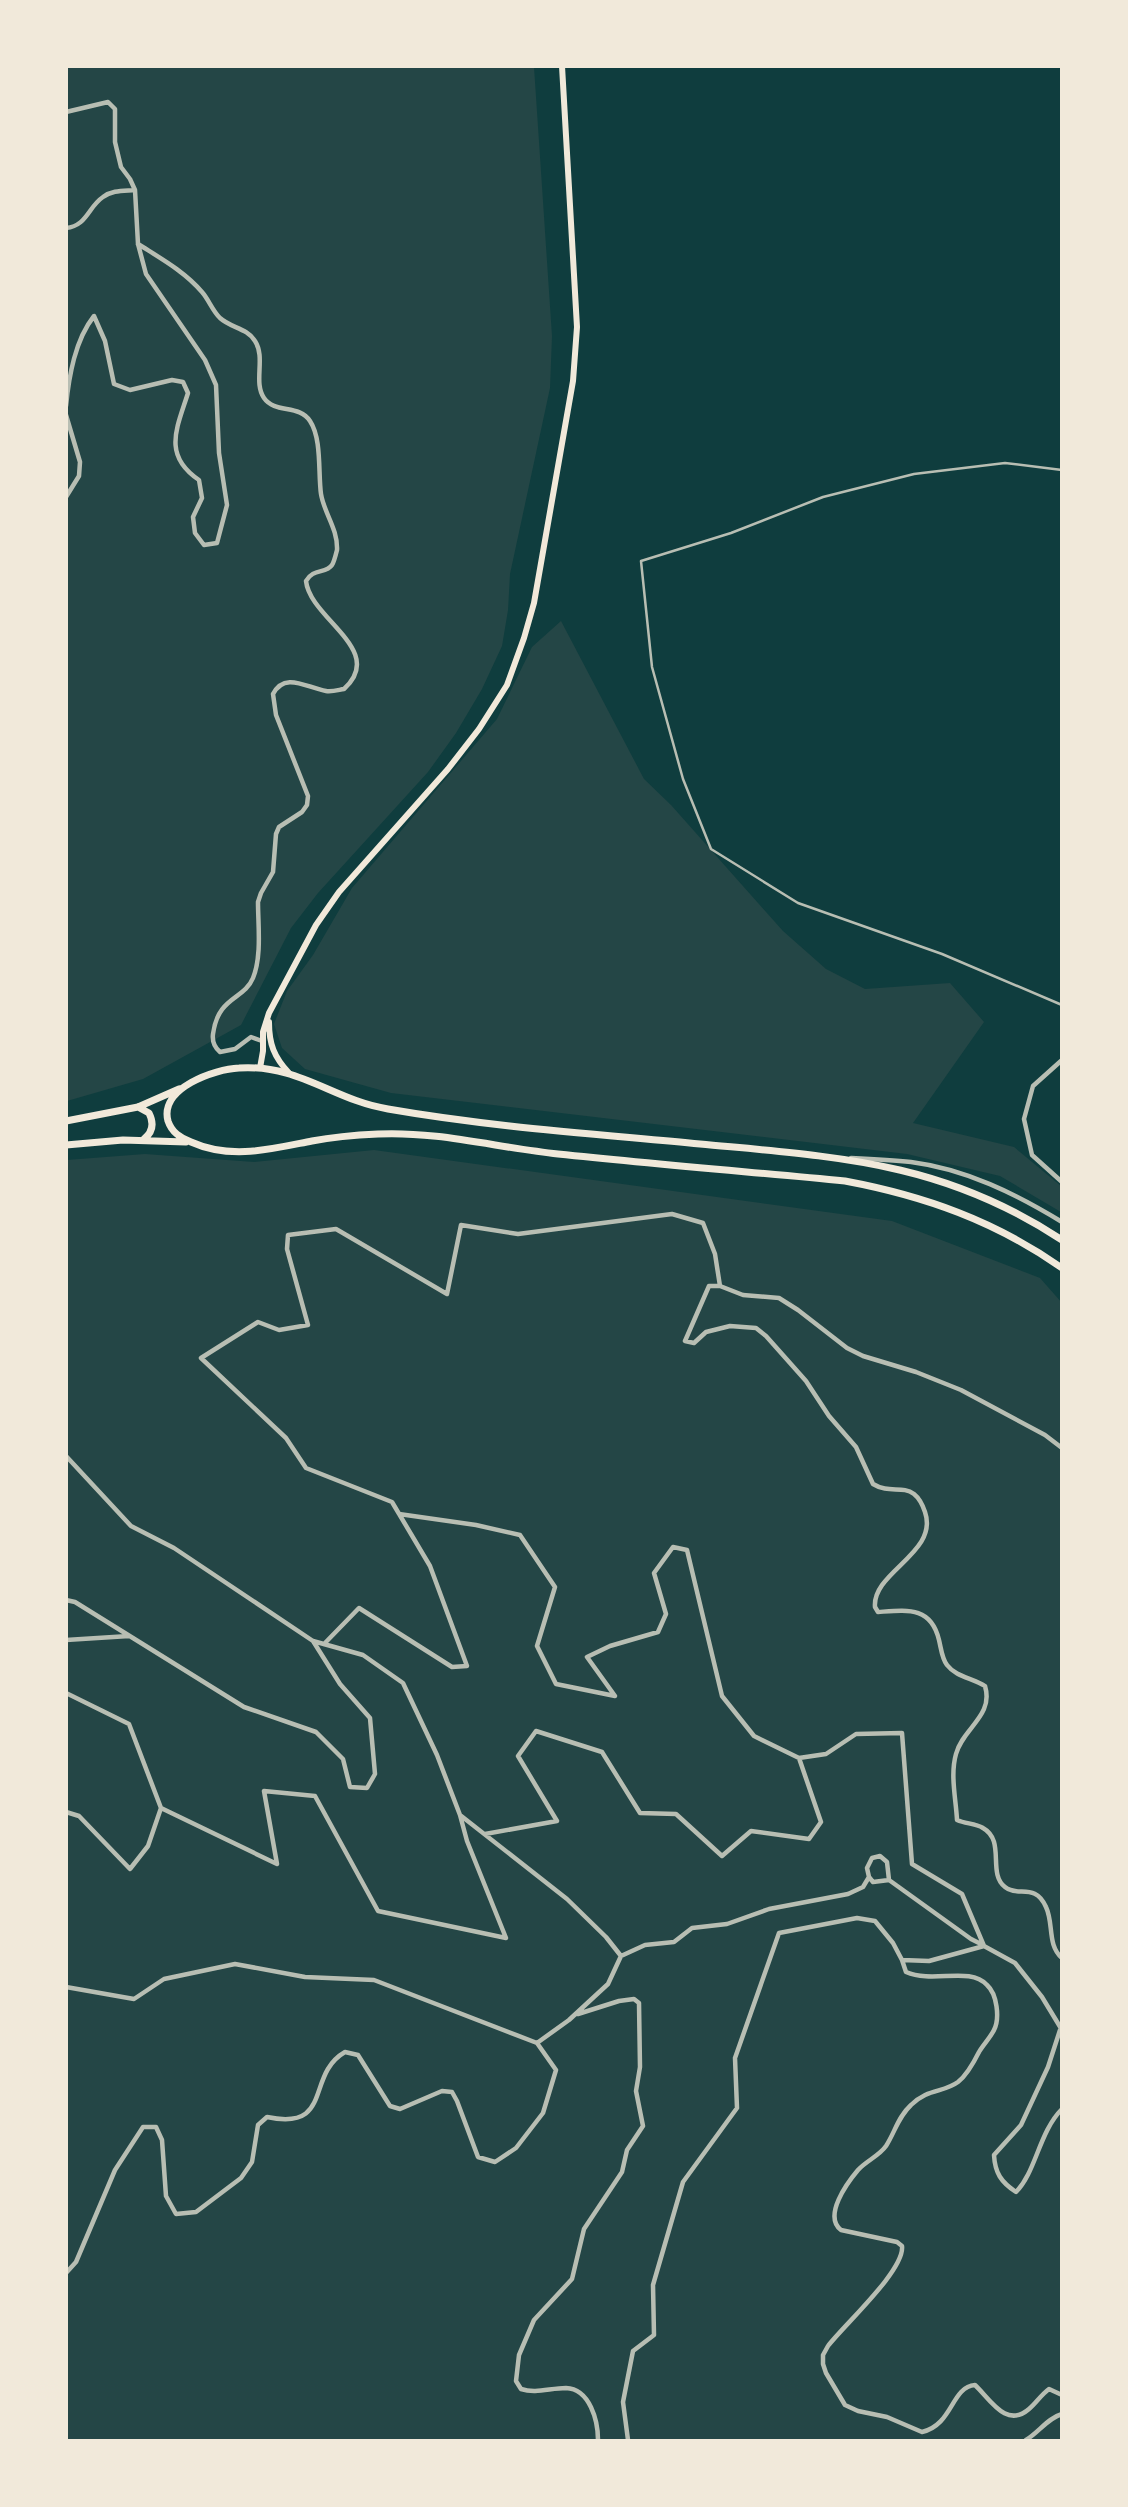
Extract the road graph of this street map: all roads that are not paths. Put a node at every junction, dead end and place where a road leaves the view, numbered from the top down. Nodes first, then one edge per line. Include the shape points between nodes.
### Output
1 (562, 66) edge
2 (66, 112) edge
3 (135, 190) junction
4 (66, 228) edge
5 (138, 244) junction
6 (66, 406) edge
7 (66, 415) edge
8 (1062, 470) edge
9 (66, 497) edge
10 (1062, 1005) edge
11 (269, 1013) junction
12 (262, 1041) junction
13 (1062, 1060) edge
14 (260, 1068) junction
15 (289, 1073) junction
16 (180, 1089) junction
17 (138, 1107) junction
18 (66, 1121) edge
19 (144, 1140) junction
20 (193, 1143) junction
21 (66, 1146) edge
22 (840, 1157) junction
23 (1062, 1182) edge
24 (1062, 1222) edge
25 (1062, 1240) edge
26 (1062, 1268) edge
27 (720, 1286) junction
28 (1062, 1448) edge
29 (66, 1456) edge
30 (399, 1514) junction
31 (67, 1600) edge
32 (129, 1636) junction
33 (66, 1640) edge
34 (313, 1641) junction
35 (324, 1644) junction
36 (66, 1693) edge
37 (799, 1759) junction
38 (161, 1808) junction
39 (66, 1812) edge
40 (460, 1815) junction
41 (485, 1834) junction
42 (869, 1877) junction
43 (890, 1880) junction
44 (984, 1946) junction
45 (621, 1956) junction
46 (1062, 1958) edge
47 (902, 1960) junction
48 (66, 1987) edge
49 (574, 2016) junction
50 (1061, 2030) edge
51 (537, 2043) junction
52 (1062, 2109) edge
53 (66, 2273) edge
54 (1062, 2395) edge
55 (1062, 2414) edge
56 (627, 2438) edge
57 (598, 2441) edge
58 (1027, 2441) edge

1 - 11 main road via 577,327 573,381 524,638 507,685 479,729 339,892
2 - 3 street via 101,102 113,105 121,167
3 - 4 street via 101,198 81,224
3 - 5 street
5 - 6 street via 146,274 205,360 216,385 227,505 217,543 204,545 195,533 193,517 202,498 199,480 186,471 174,435 188,393 183,382 172,380 130,390 114,384 94,316 79,343
5 - 12 street via 190,279 223,320 254,340 260,351 264,398 272,405 304,414 311,422 321,496 332,520 337,550 330,568 312,573 307,587 355,652 357,662 356,673 344,689 329,692 290,681 281,683 273,694 276,715 306,787 307,805 276,834 273,872 258,902 253,980 217,1015 212,1039 220,1052 235,1049 247,1039
7 - 9 street via 80,462 79,476
8 - 10 lane via 1004,463 914,474 823,497 641,561 652,667 683,779 711,849 798,903 942,954
11 - 12 main road
11 - 15 main road via 269,1041
12 - 14 main road
13 - 23 street via 1033,1086 1024,1119 1032,1155
14 - 15 main road
14 - 16 main road via 219,1072
15 - 22 main road via 353,1101 419,1114
16 - 17 main road
16 - 20 main road via 167,1113 169,1125
17 - 18 main road
17 - 19 main road via 149,1113 153,1123
19 - 20 main road
19 - 21 main road
20 - 26 main road via 221,1151 253,1152 381,1134 434,1137 554,1154 845,1181 967,1214
22 - 24 street via 913,1162 963,1175 1018,1196
22 - 25 main road via 932,1177 1013,1211
27 - 28 street via 743,1295 779,1298 855,1352 961,1390
27 - 30 street via 715,1254 703,1223 672,1214 518,1234 461,1225 447,1294 336,1229 288,1235 308,1325 279,1330 258,1322 201,1358 286,1438 306,1468 392,1502
27 - 46 street via 709,1286 685,1341 694,1343 706,1332 730,1325 756,1328 806,1381 856,1447 873,1484 913,1493 923,1507 925,1534 877,1592 875,1607 878,1612 908,1610 925,1616 937,1632 945,1663 985,1686 987,1705 960,1743 953,1766 957,1820 982,1827 994,1839 1004,1887 1028,1891 1041,1899 1047,1908 1054,1951
29 - 34 street via 131,1526 174,1548
30 - 35 street via 430,1566 467,1666 452,1667 359,1608
30 - 37 street via 520,1535 555,1587 537,1646 556,1684 615,1696 587,1657 658,1632 666,1614 654,1573 673,1547 687,1550 722,1696 754,1736
31 - 32 street
32 - 33 street
32 - 34 street via 244,1707 316,1732 344,1759 350,1787 368,1788 375,1774 370,1718 340,1684
34 - 35 street
35 - 40 street via 363,1654 403,1684
36 - 38 street via 129,1724
37 - 41 street via 821,1822 809,1839 751,1831 722,1856 676,1814 640,1813 602,1752 536,1731 518,1756 557,1821
37 - 44 street via 825,1754 856,1734 902,1733 912,1864 962,1894
38 - 39 street via 148,1846 130,1869 79,1816
38 - 40 street via 277,1864 264,1791 315,1796 378,1911 506,1938
40 - 41 street
41 - 45 street via 567,1899
42 - 43 street via 873,1882
42 - 43 street via 866,1868 872,1858 880,1856 887,1862
42 - 45 street via 863,1887 848,1894 769,1909 727,1924 692,1928 674,1941 645,1945
43 - 44 street
44 - 47 street via 929,1961
44 - 50 street via 1015,1963
45 - 49 street via 608,1984
47 - 54 street via 906,1972 920,1977 970,1975 980,1979 994,1996 996,2025 961,2079 923,2095 903,2114 885,2148 859,2169 838,2202 834,2220 841,2230 897,2242 903,2250 881,2285 828,2346 823,2355 825,2373 845,2404 922,2432 942,2422 969,2386 975,2385 998,2411 1013,2416 1028,2410 1049,2389
47 - 56 street via 875,1921 857,1918 779,1933 735,2058 737,2108 683,2182 653,2285 654,2335 633,2351 624,2402
48 - 51 street via 134,1999 164,1979 235,1964 305,1978 374,1980
49 - 51 street
49 - 57 street via 619,2001 639,2003 636,2091 643,2126 627,2150 622,2172 584,2229 572,2279 534,2320 519,2355 516,2381 528,2392 563,2388 580,2394 593,2409
50 - 52 street via 1021,2125 994,2155 1000,2179 1016,2192
51 - 53 street via 556,2070 543,2113 516,2148 495,2162 478,2157 452,2092 442,2091 400,2109 390,2105 358,2055 345,2052 332,2059 311,2110 296,2120 267,2117 258,2125 251,2162 241,2178 196,2212 176,2214 166,2196 162,2140 156,2127 143,2127 115,2170 76,2262
55 - 58 street

